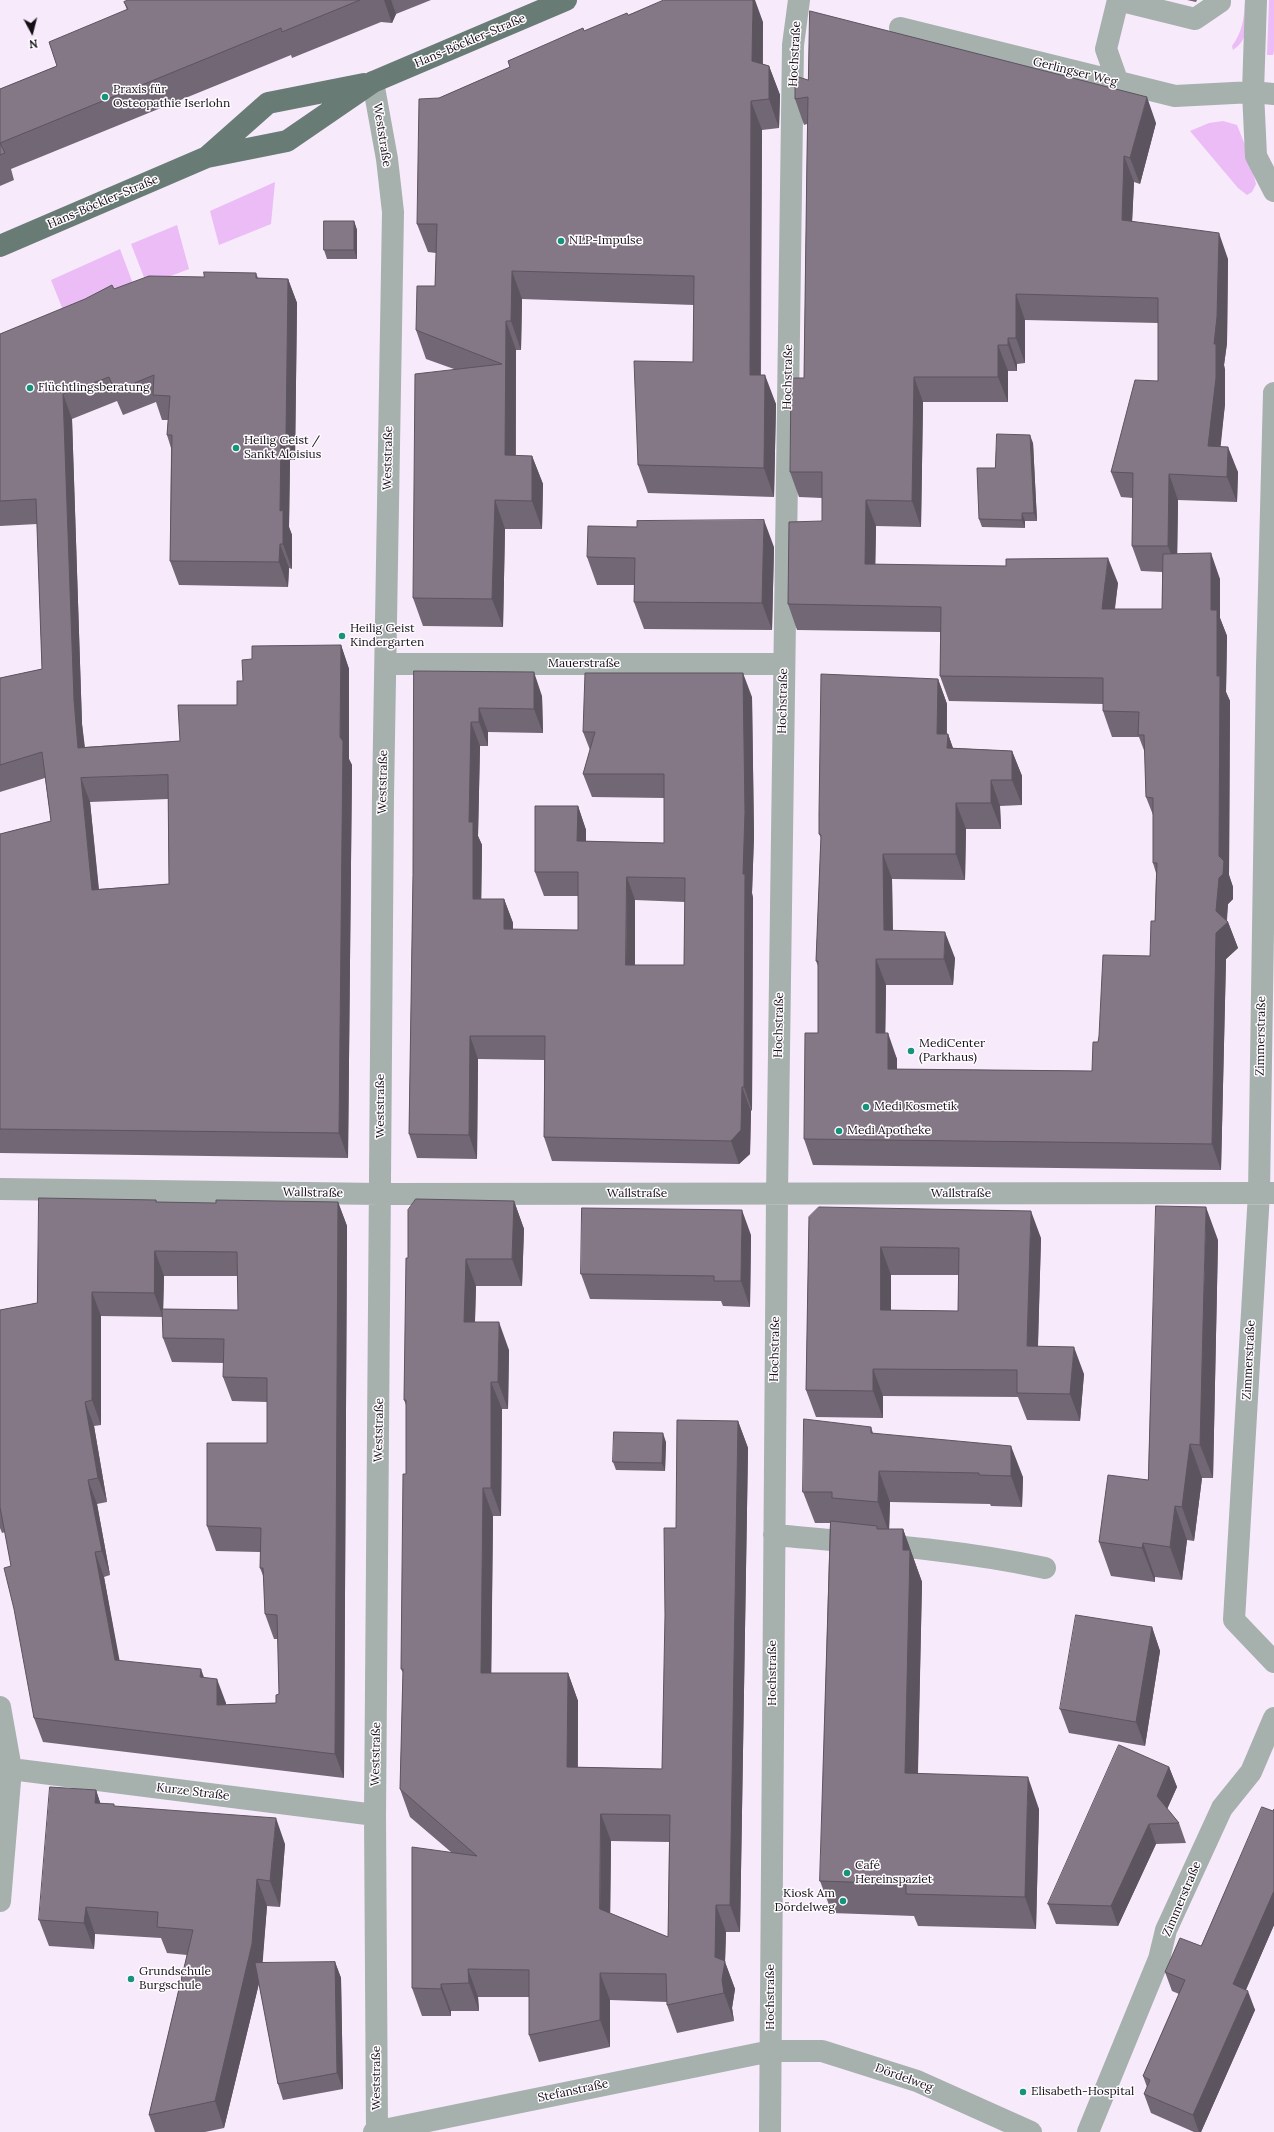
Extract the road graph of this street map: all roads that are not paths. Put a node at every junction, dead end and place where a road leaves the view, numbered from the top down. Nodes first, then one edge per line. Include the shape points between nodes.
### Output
1 (566, 0) edge
2 (799, 0) edge
3 (1117, 0) edge
4 (1220, 0) edge
5 (1256, 0) edge
6 (900, 28) dead end
7 (373, 82) junction
8 (1118, 83) junction
9 (1264, 93) edge
10 (207, 157) junction
11 (1274, 191) edge
12 (0, 246) edge
13 (1274, 393) edge
14 (386, 664) junction
15 (783, 664) junction
16 (1271, 666) edge
17 (0, 1189) edge
18 (1266, 1193) edge
19 (381, 1194) junction
20 (777, 1194) junction
21 (774, 1535) junction
22 (1045, 1568) dead end
23 (1274, 1662) edge
24 (0, 1707) edge
25 (1274, 1718) edge
26 (11, 1769) junction
27 (375, 1815) junction
28 (0, 1901) edge
29 (771, 2051) junction
30 (376, 2132) edge
31 (770, 2132) edge
32 (1031, 2132) edge
33 (1088, 2132) edge

1 - 7 main road, Hans-Böckler-Straße
2 - 15 street, Hochstraße via 793,45
3 - 4 street via 1195,19
3 - 8 street via 1106,49
5 - 9 street
6 - 8 street, Gerlingser Weg
7 - 10 main road, Hans-Böckler-Straße via 287,141
7 - 10 main road, Hans-Böckler-Straße via 268,103
7 - 14 street, Weststraße via 387,159 393,212
8 - 9 street, Gerlingser Weg via 1175,96
9 - 11 street via 1256,156
10 - 12 main road, Hans-Böckler-Straße
13 - 16 street, Zimmerstraße
14 - 15 street, Mauerstraße
14 - 19 street, Weststraße via 382,796
15 - 20 street, Hochstraße
16 - 18 street, Zimmerstraße
17 - 19 street, Wallstraße
18 - 20 street, Wallstraße
18 - 23 street, Zimmerstraße via 1234,1620
19 - 20 street, Wallstraße
19 - 27 street, Weststraße
20 - 21 street, Hochstraße
21 - 22 street via 990,1556
21 - 29 street, Hochstraße
24 - 26 street
25 - 33 street, Zimmerstraße via 1250,1772 1222,1808 1166,1930 1159,1959
26 - 27 street, Kurze Straße
26 - 28 street
27 - 30 street, Weststraße
29 - 30 street, Stefanstraße
29 - 31 street, Hochstraße
29 - 32 street, Dördelweg via 822,2052 917,2081

